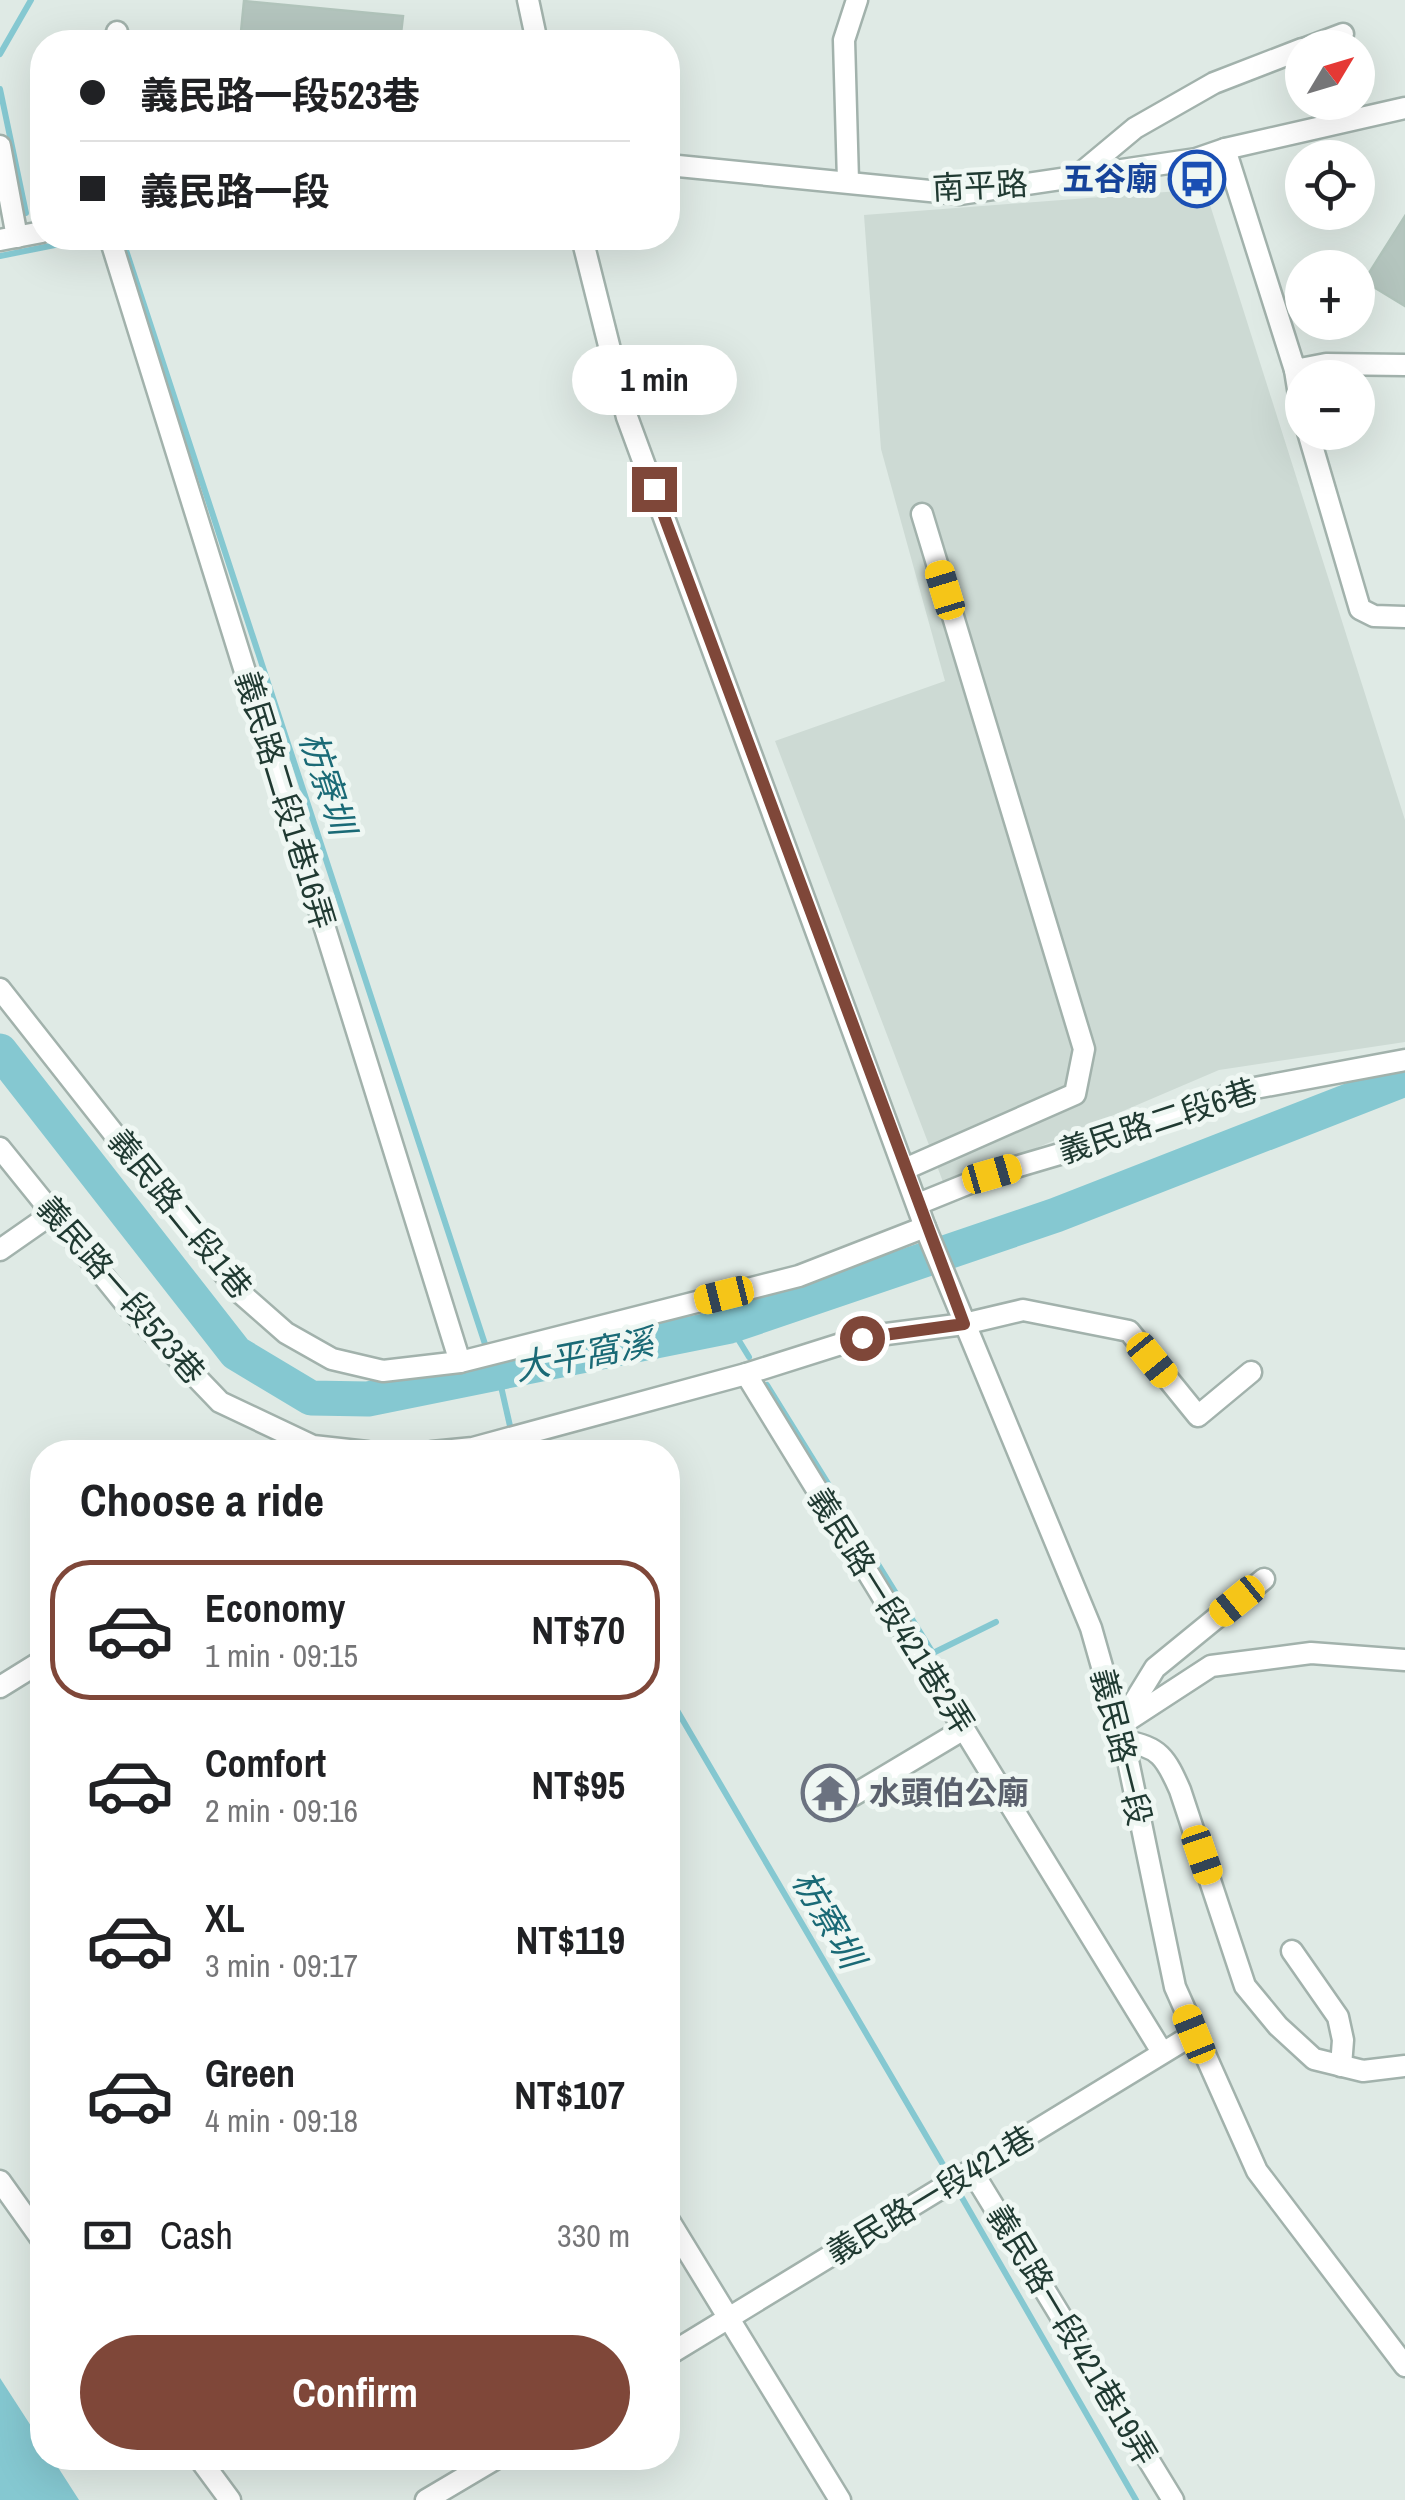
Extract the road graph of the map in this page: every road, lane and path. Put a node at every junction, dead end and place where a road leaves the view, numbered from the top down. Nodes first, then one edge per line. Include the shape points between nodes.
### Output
1 (528, 0) edge
2 (857, 0) edge
3 (534, 30) edge
4 (1285, 55) edge
5 (1405, 108) edge
6 (0, 146) edge
7 (1226, 149) junction
8 (680, 165) edge
9 (1074, 179) junction
10 (848, 181) junction
11 (9, 238) edge
12 (114, 250) edge
13 (585, 250) edge
14 (1292, 360) edge
15 (1375, 365) edge
16 (1405, 365) edge
17 (1313, 450) edge
18 (922, 514) dead end
19 (1405, 617) edge
20 (0, 990) edge
21 (1405, 1060) edge
22 (0, 1148) edge
23 (905, 1169) junction
24 (918, 1204) junction
25 (52, 1213) junction
26 (926, 1226) junction
27 (0, 1250) edge
28 (964, 1324) junction
29 (460, 1362) junction
30 (1251, 1372) dead end
31 (746, 1374) junction
32 (293, 1440) edge
33 (503, 1440) edge
34 (1264, 1579) dead end
35 (1405, 1660) edge
36 (30, 1668) edge
37 (0, 1687) edge
38 (964, 1729) junction
39 (1121, 1734) junction
40 (852, 1796) dead end
41 (1292, 1951) dead end
42 (1194, 2034) junction
43 (1162, 2052) junction
44 (1342, 2066) junction
45 (1405, 2066) edge
46 (972, 2171) junction
47 (0, 2181) edge
48 (30, 2223) edge
49 (680, 2239) edge
50 (728, 2318) junction
51 (680, 2348) edge
52 (1405, 2366) edge
53 (208, 2470) edge
54 (477, 2470) edge
55 (230, 2500) edge
56 (426, 2500) edge
57 (840, 2500) edge
58 (1173, 2500) edge

1 - 3 street
2 - 10 street via 844,40
4 - 9 street via 1214,82 1135,128
5 - 7 street, 南平路
6 - 11 street
7 - 9 street, 南平路
7 - 14 street
8 - 10 street, 南平路
9 - 10 street, 南平路 via 960,194
12 - 29 street, 義民路二段1巷16弄
13 - 23 street via 627,417
15 - 16 street
17 - 19 street via 1360,610
18 - 23 street via 1084,1049 1075,1094
20 - 29 street, 義民路二段1巷 via 237,1290 286,1333 332,1359 382,1371
21 - 24 street, 義民路二段6巷 via 1238,1090
22 - 25 street, 義民路一段523巷
23 - 24 street
24 - 26 street
25 - 27 street
25 - 32 street, 義民路一段523巷 via 124,1303 220,1402
26 - 28 street, 義民路一段
26 - 29 street, 義民路二段1巷 via 799,1276
28 - 30 street via 1023,1310 1128,1331 1198,1416
28 - 31 street via 862,1338
28 - 39 street, 義民路一段 via 1091,1628
31 - 33 street
31 - 38 street, 義民路一段421巷2弄
34 - 39 street via 1155,1668
35 - 39 street via 1310,1654 1211,1666
36 - 37 street
38 - 40 street
38 - 43 street, 義民路一段421巷2弄
39 - 42 street, 義民路一段 via 1175,1987
39 - 44 street via 1166,1759 1245,1986 1314,2059
41 - 44 street via 1338,2017
42 - 43 street, 義民路一段421巷
42 - 52 street, 義民路一段 via 1257,2171
43 - 46 street, 義民路一段421巷
44 - 45 street
46 - 50 street, 義民路一段421巷
46 - 58 street, 義民路一段421巷19弄
47 - 48 street
49 - 50 street
50 - 51 street, 義民路一段421巷
50 - 57 street
53 - 55 street
54 - 56 street

